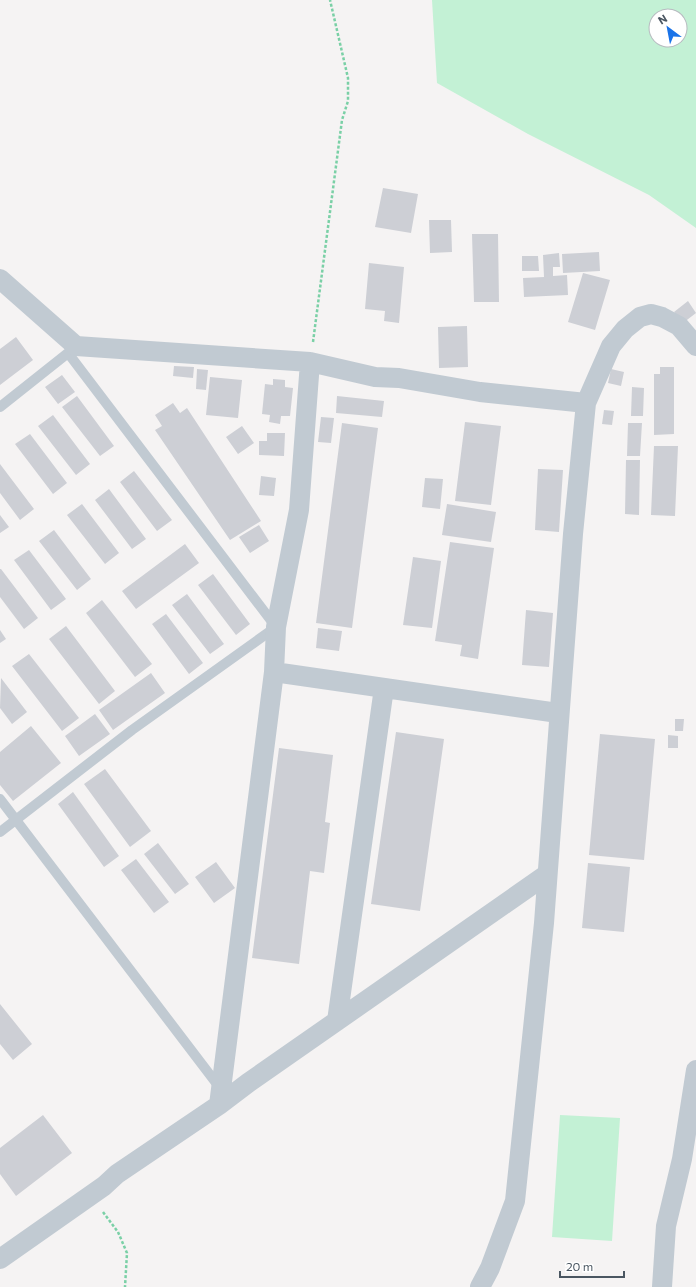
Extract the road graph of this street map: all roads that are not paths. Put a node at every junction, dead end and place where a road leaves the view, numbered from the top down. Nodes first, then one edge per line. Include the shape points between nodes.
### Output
1 (0, 279) edge
2 (696, 346) edge
3 (72, 350) junction
4 (310, 362) junction
5 (586, 403) junction
6 (0, 407) edge
7 (276, 627) junction
8 (274, 672) junction
9 (384, 688) junction
10 (558, 713) junction
11 (0, 799) edge
12 (16, 819) junction
13 (0, 832) edge
14 (546, 875) junction
15 (337, 1020) junction
16 (696, 1070) edge
17 (220, 1097) junction
18 (0, 1259) edge
19 (480, 1287) edge
20 (662, 1287) edge

1 - 3 street
2 - 5 street via 679,326 662,317 651,314 640,317 625,329 611,346
3 - 4 street
3 - 6 lane
3 - 7 lane
4 - 5 street via 375,378 399,378 480,392
4 - 7 street via 299,510
5 - 10 street via 572,534
7 - 8 street
7 - 12 lane via 132,730
8 - 9 street
8 - 17 street
9 - 10 street
9 - 15 street
10 - 14 street
11 - 12 lane
12 - 13 lane
12 - 17 lane
14 - 15 street
14 - 19 street via 544,923 515,1201 490,1268
15 - 17 street via 248,1083
16 - 20 street via 682,1159 666,1226
17 - 18 street via 90,1196

